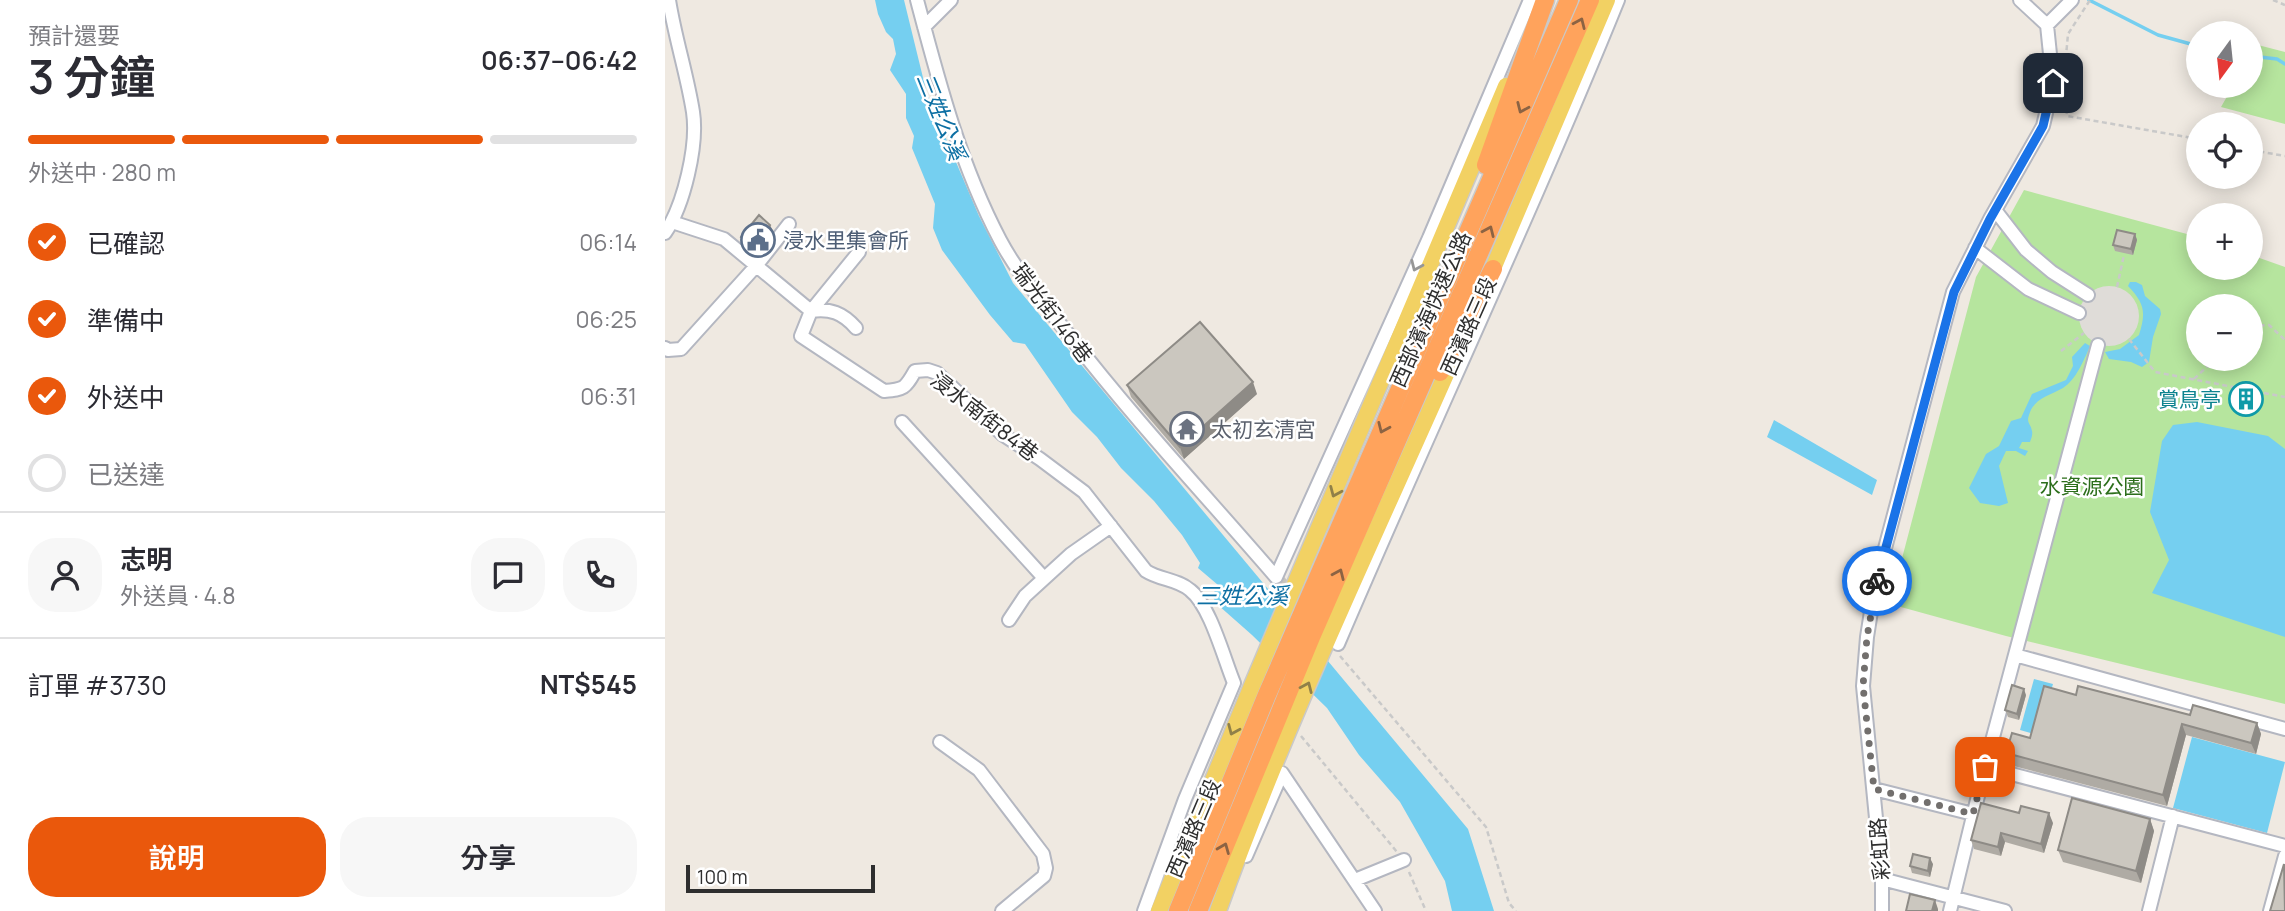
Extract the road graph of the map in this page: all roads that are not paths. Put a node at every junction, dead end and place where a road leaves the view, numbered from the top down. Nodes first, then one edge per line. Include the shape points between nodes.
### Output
1 (917, 0) edge
2 (951, 0) edge
3 (1530, 0) edge
4 (1544, 0) edge
5 (1569, 0) edge
6 (1590, 0) edge
7 (1607, 0) edge
8 (1618, 0) edge
9 (2020, 0) edge
10 (2072, 0) edge
11 (668, 11) edge
12 (2047, 25) junction
13 (924, 27) junction
14 (1995, 210) junction
15 (789, 225) dead end
16 (669, 227) edge
17 (1975, 248) junction
18 (859, 252) dead end
19 (756, 267) junction
20 (1493, 269) junction
21 (2088, 295) dead end
22 (811, 311) junction
23 (2079, 313) dead end
24 (1430, 320) junction
25 (856, 328) dead end
26 (2098, 345) dead end
27 (665, 348) edge
28 (902, 422) dead end
29 (1363, 521) junction
30 (1111, 526) junction
31 (1044, 578) junction
32 (1009, 620) dead end
33 (1324, 643) junction
34 (2015, 655) junction
35 (1234, 683) joint
36 (2285, 729) edge
37 (940, 742) dead end
38 (1985, 767) junction
39 (1874, 789) junction
40 (1973, 814) junction
41 (2173, 816) junction
42 (2285, 846) edge
43 (2285, 856) edge
44 (1404, 860) road end
45 (1882, 879) junction
46 (1355, 880) junction
47 (1953, 897) junction
48 (1002, 911) edge
49 (1144, 911) edge
50 (1159, 911) edge
51 (1178, 911) edge
52 (1198, 911) edge
53 (1221, 911) edge
54 (1375, 911) edge
55 (1882, 911) edge
56 (1950, 911) edge
57 (2005, 911) edge
58 (2150, 911) edge
59 (2270, 911) edge

1 - 13 street, 瑞光街146巷
2 - 13 street
3 -> 13 street, 瑞光街146巷 via 1276,577 1091,364 1001,243 946,110
4 - 24 highway
4 -> 50 main road, 西濱路三段
5 -> 24 highway, 西部濱海快速公路
29 -> 6 highway, 西部濱海快速公路
7 - 20 main road, 西濱路三段
8 - 33 street, 西濱路三段 via 1391,520
9 - 12 street
10 - 12 street
11 - 16 street via 693,114 692,149
12 - 14 street, 彩虹路 via 2053,83 2043,126
14 - 17 street, 彩虹路
14 - 21 street via 2026,250
15 - 19 street
16 - 19 street via 724,239
17 - 23 street via 2028,289
17 - 39 street, 彩虹路 via 1954,292 1875,586 1863,686
18 - 22 street
19 - 22 street
19 - 27 street via 681,349
20 - 29 highway
20 - 33 main road, 西濱路三段
22 - 25 street via 826,308 846,316
22 - 30 street, 浸水南街84巷 via 801,336 884,391 907,386 915,371 937,373 1002,434 1084,492
24 -> 51 highway, 西部濱海快速公路
26 - 34 street
28 - 31 street
33 -> 29 highway, 西部濱海快速公路
30 - 31 street
30 - 35 street, 浸水南街84巷 via 1146,571 1191,590 1204,605
31 - 32 street
52 -> 33 highway, 西部濱海快速公路 via 1285,699
53 -> 33 main road via 1251,820
34 - 36 street
34 - 38 street
35 - 49 street, 西濱路三段
37 - 48 street via 979,770 1043,854 1044,876
38 - 40 street
38 - 41 street
39 - 40 street
39 - 45 street, 彩虹路
40 - 47 street
41 - 42 street
41 - 58 street
43 - 59 street
44 - 46 street
45 - 47 street
45 - 55 street, 彩虹路
46 - 53 street via 1282,773
46 - 54 street
47 - 56 street
47 - 57 street

